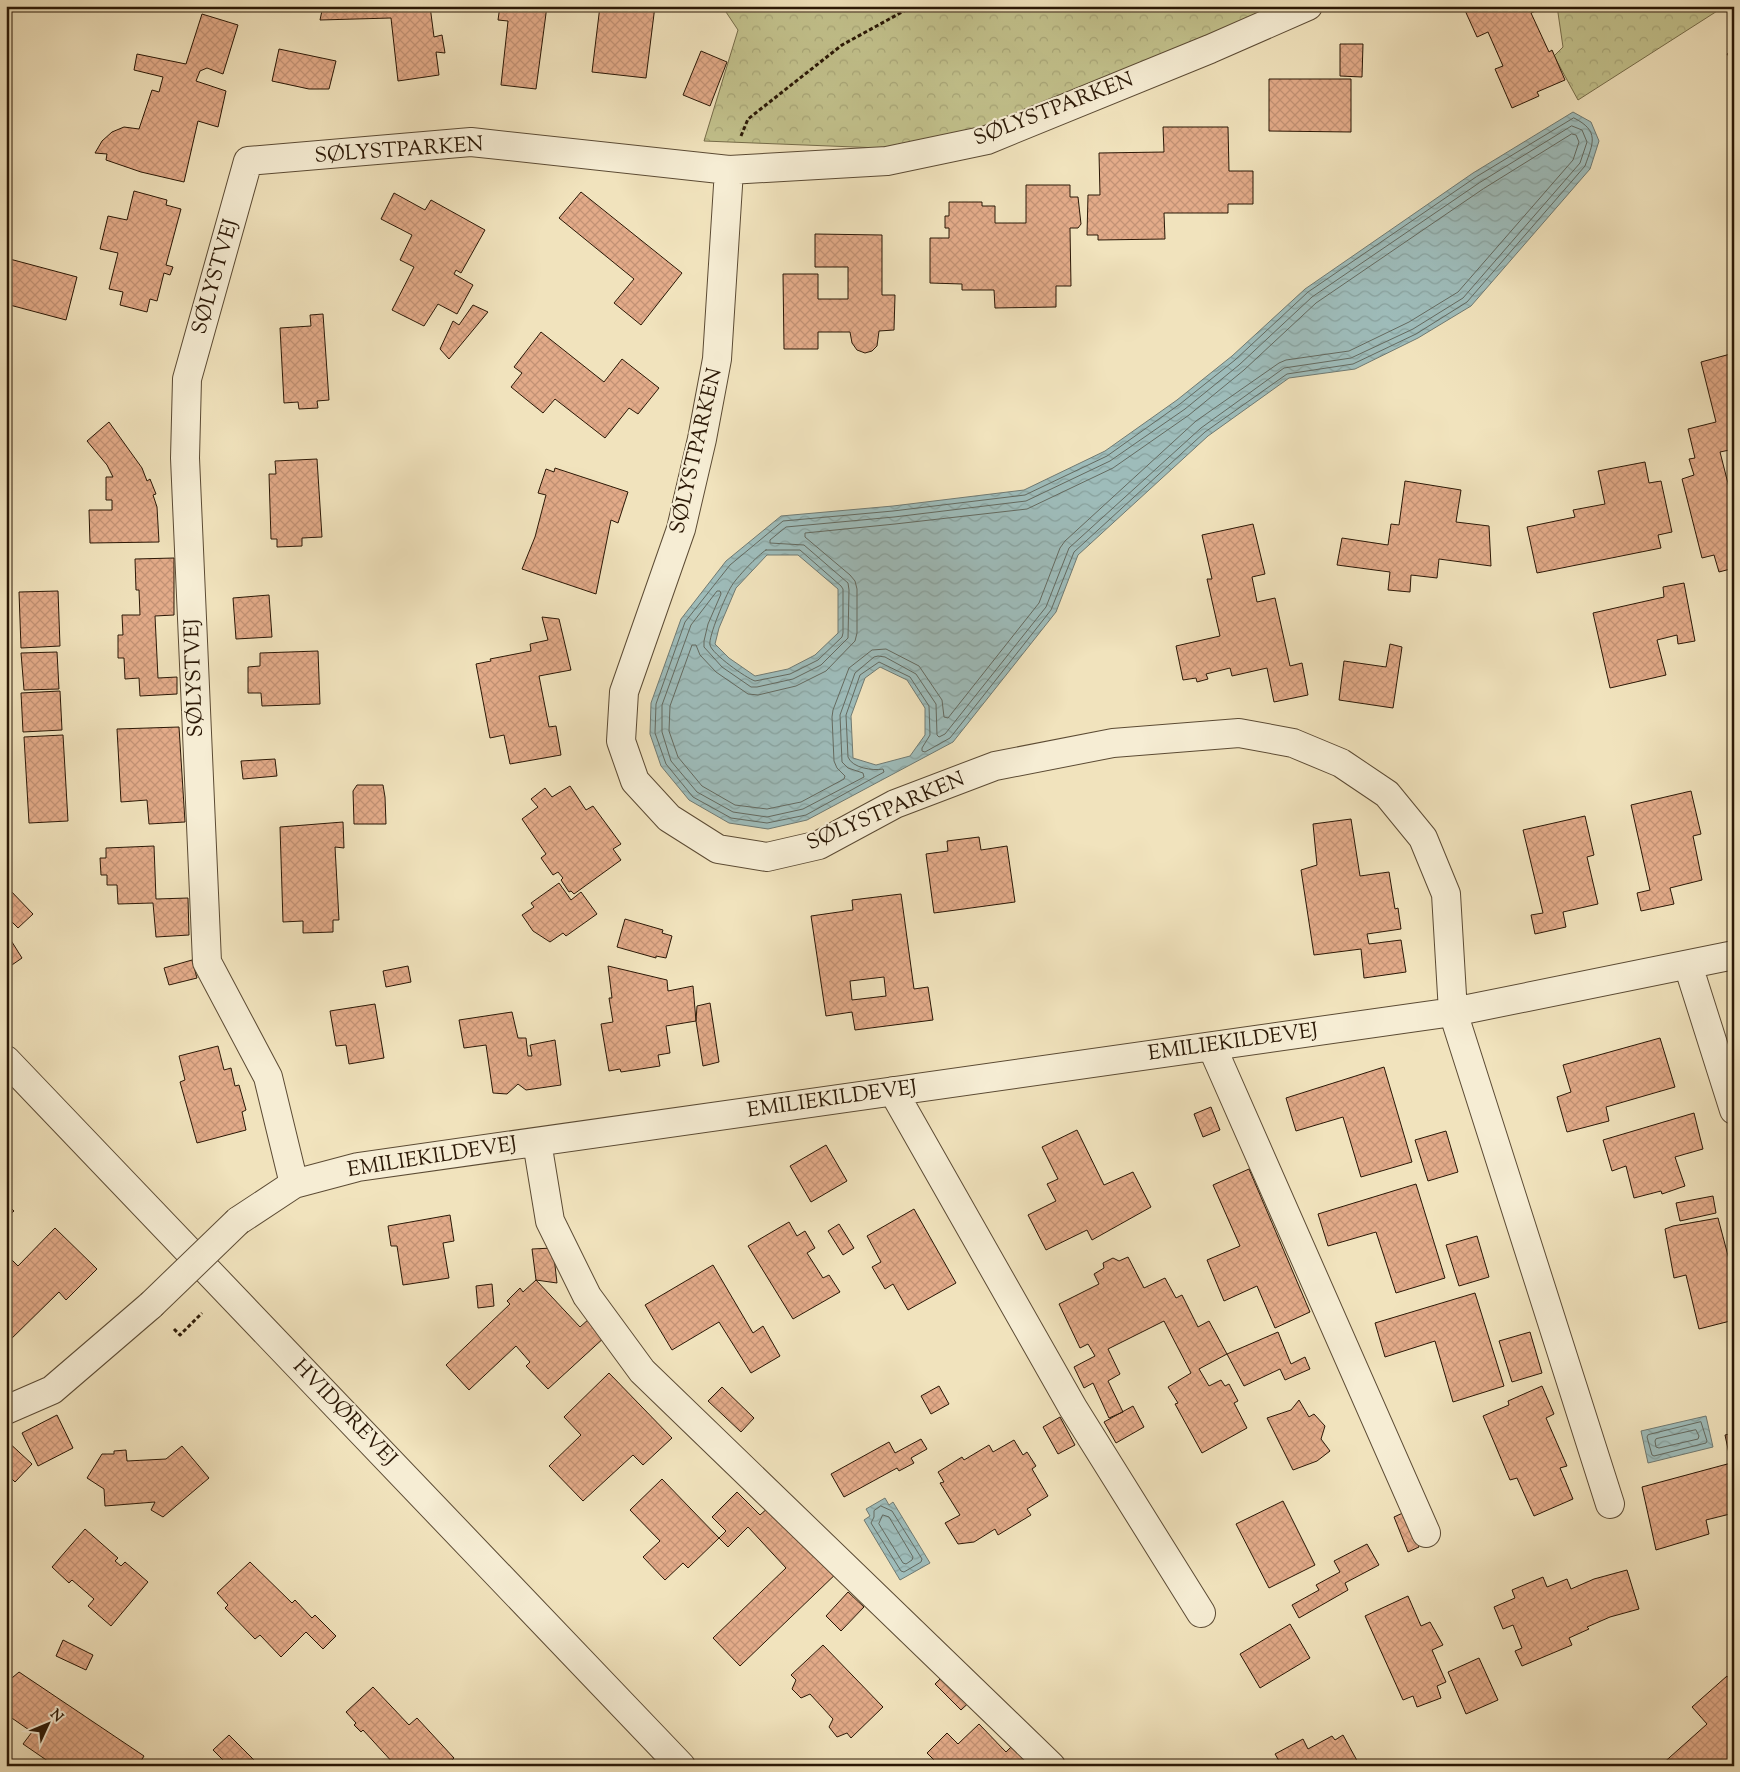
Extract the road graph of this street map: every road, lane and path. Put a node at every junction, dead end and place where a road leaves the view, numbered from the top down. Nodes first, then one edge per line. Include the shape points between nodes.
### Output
1 (913, 6) edge
2 (1308, 6) edge
3 (248, 161) joint
4 (729, 170) junction
5 (1734, 955) edge
6 (1688, 965) junction
7 (1454, 1012) junction
8 (1212, 1047) junction
9 (6, 1060) edge
10 (893, 1091) junction
11 (1734, 1110) edge
12 (537, 1142) junction
13 (294, 1184) junction
14 (6, 1410) edge
15 (1610, 1504) dead end
16 (1426, 1532) dead end
17 (1201, 1613) dead end
18 (681, 1766) edge
19 (1051, 1766) edge

1 - 4 path via 842,45 748,119
2 - 4 street, SØLYSTPARKEN via 986,140 887,161
3 - 4 street, SØLYSTPARKEN via 471,142
3 - 13 street, SØLYSTVEJ via 187,379 185,458 207,962 268,1077
4 - 7 street, SØLYSTPARKEN via 717,359 702,439 681,529 624,692 621,741 635,781 669,818 718,849 767,857 819,845 896,804 995,766 1113,743 1238,733 1292,743 1341,763 1387,794 1423,838 1446,894
5 - 6 street, EMILIEKILDEVEJ
6 - 7 street, EMILIEKILDEVEJ
6 - 11 street
7 - 8 street, EMILIEKILDEVEJ
7 - 15 street, SØLYSTPARKEN
8 - 10 street, EMILIEKILDEVEJ
8 - 16 street
9 - 18 street, HVIDØREVEJ
10 - 12 street, EMILIEKILDEVEJ
10 - 17 street via 1073,1408
12 - 13 street, EMILIEKILDEVEJ via 358,1167
12 - 19 street via 550,1221 587,1296 642,1372
13 - 14 street, EMILIEKILDEVEJ, bridge via 238,1221 152,1305 52,1390

